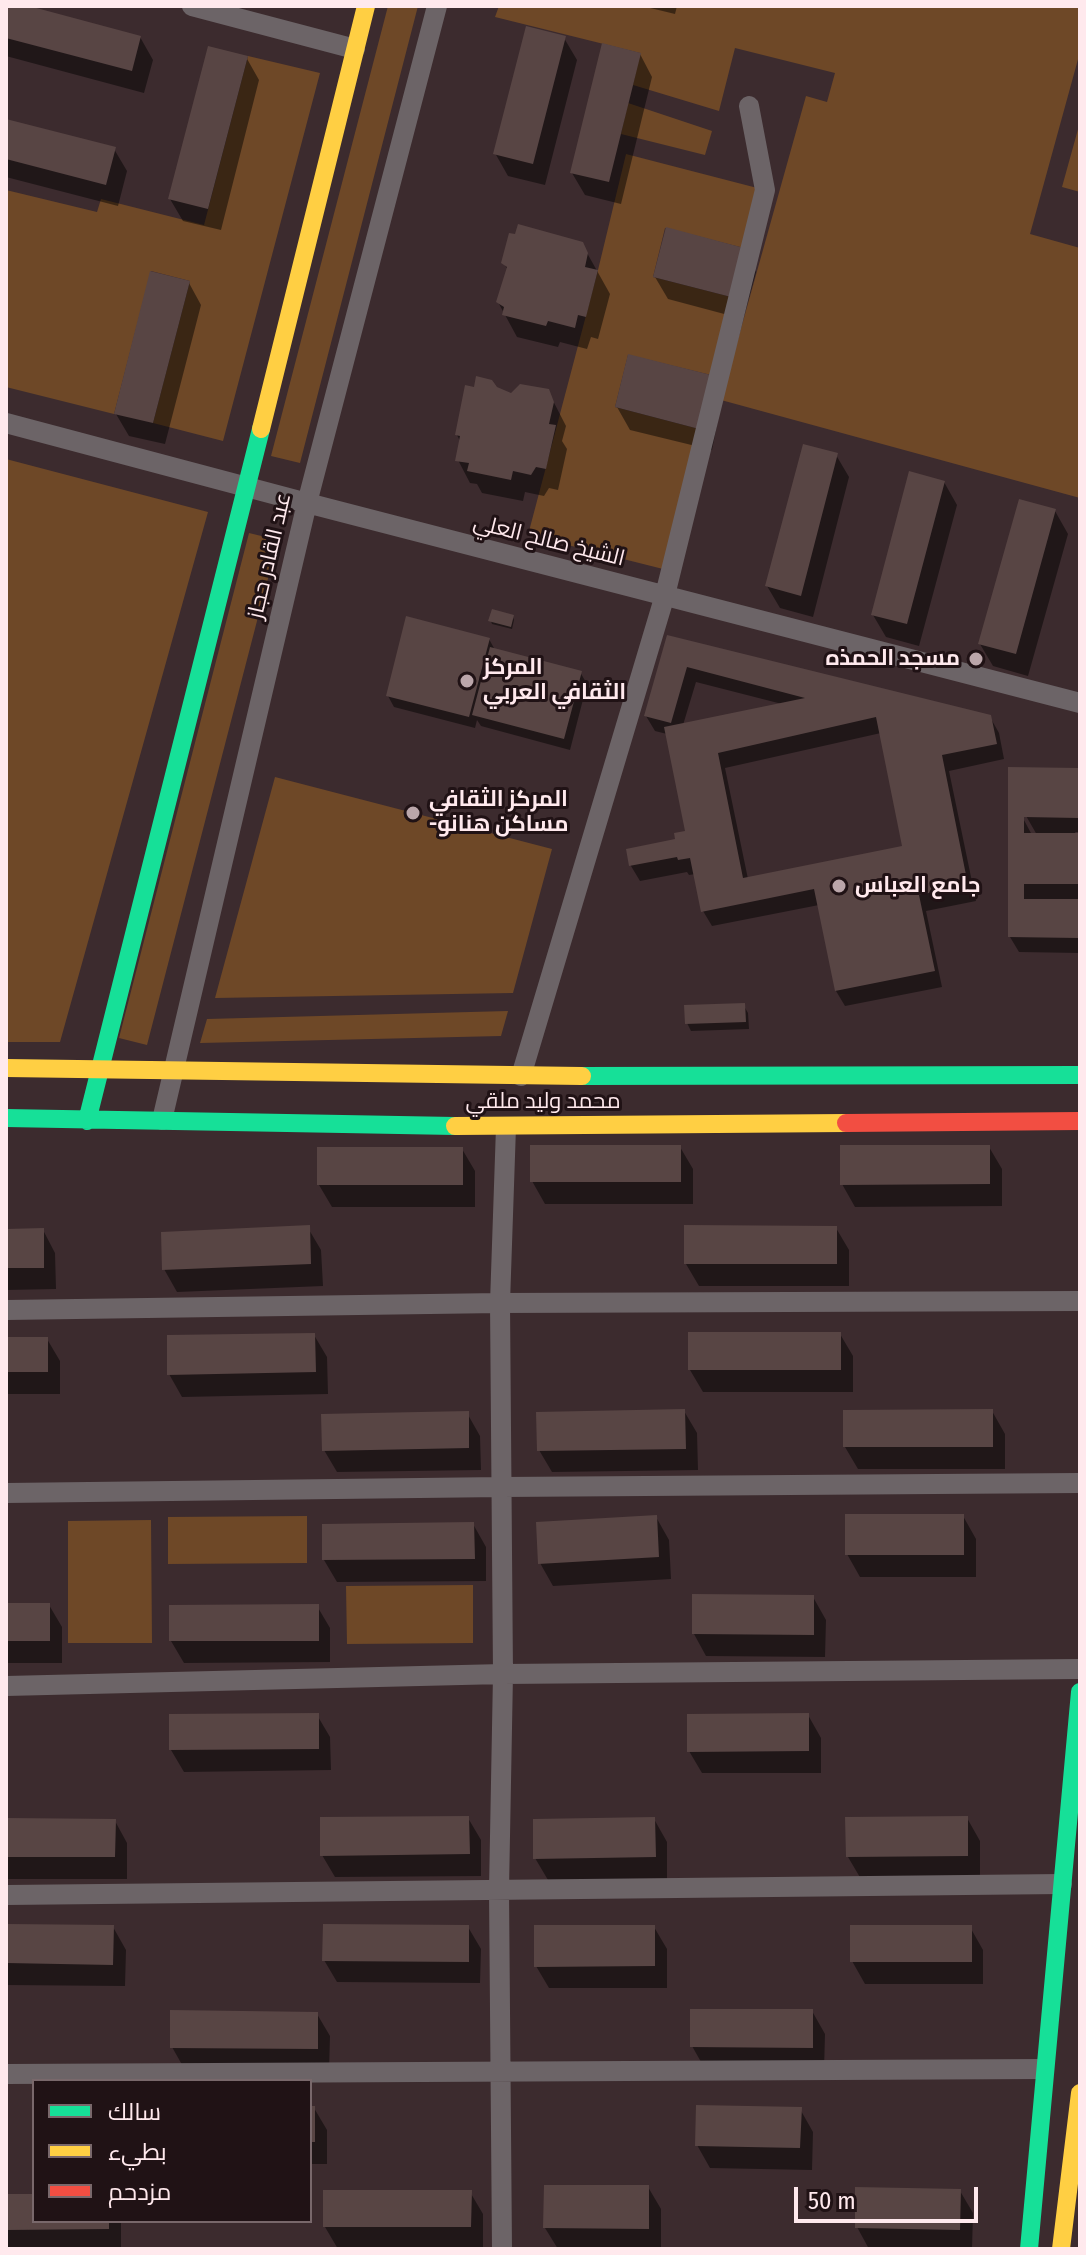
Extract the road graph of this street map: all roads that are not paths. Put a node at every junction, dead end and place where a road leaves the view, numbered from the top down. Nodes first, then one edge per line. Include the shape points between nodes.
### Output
1 (192, 6) edge
2 (366, 6) edge
3 (437, 6) edge
4 (355, 49) junction
5 (749, 106) dead end
6 (6, 423) edge
7 (247, 487) junction
8 (307, 503) junction
9 (665, 595) junction
10 (1080, 703) edge
11 (6, 1068) edge
12 (101, 1068) junction
13 (173, 1069) junction
14 (1080, 1075) edge
15 (521, 1076) junction
16 (6, 1118) edge
17 (162, 1120) junction
18 (87, 1121) junction
19 (1080, 1121) edge
20 (506, 1127) junction
21 (1080, 1301) edge
22 (500, 1303) junction
23 (6, 1310) edge
24 (1080, 1483) edge
25 (502, 1487) junction
26 (6, 1493) edge
27 (1080, 1669) edge
28 (503, 1674) junction
29 (6, 1686) edge
30 (1080, 1692) edge
31 (1062, 1884) junction
32 (499, 1890) junction
33 (6, 1895) edge
34 (1044, 2069) junction
35 (501, 2071) junction
36 (6, 2074) edge
37 (1080, 2093) edge
38 (1078, 2129) edge
39 (502, 2249) edge
40 (1029, 2249) edge
41 (1061, 2249) edge

1 - 4 street
2 - 4 street, عبد القادر حجاز
3 - 8 street, عبد القادر حجاز
4 - 7 street, عبد القادر حجاز
5 - 9 street via 765,190
6 - 7 street, الشيخ صالح العلي
7 - 8 street, الشيخ صالح العلي
7 - 12 street, عبد القادر حجاز
8 - 9 street, الشيخ صالح العلي
8 - 13 street, عبد القادر حجاز
9 - 10 street, الشيخ صالح العلي
9 - 15 street
11 - 12 street, محمد وليد ملقي
12 - 13 street, محمد وليد ملقي
12 - 18 street, عبد القادر حجاز
13 - 15 street, محمد وليد ملقي
13 - 17 street, عبد القادر حجاز
14 - 15 street, محمد وليد ملقي
16 - 18 street, محمد وليد ملقي
17 - 18 street, محمد وليد ملقي
17 - 20 street, محمد وليد ملقي
19 - 20 street, محمد وليد ملقي
20 - 22 street
21 - 22 street
22 - 23 street
22 - 25 street
24 - 25 street
25 - 26 street
25 - 28 street
27 - 28 street
28 - 29 street
28 - 32 street
30 - 31 street
31 - 32 street
31 - 34 street
32 - 33 street
32 - 35 street
34 - 35 street
34 - 40 street
35 - 36 street
35 - 39 street
37 - 38 street
38 - 41 street

